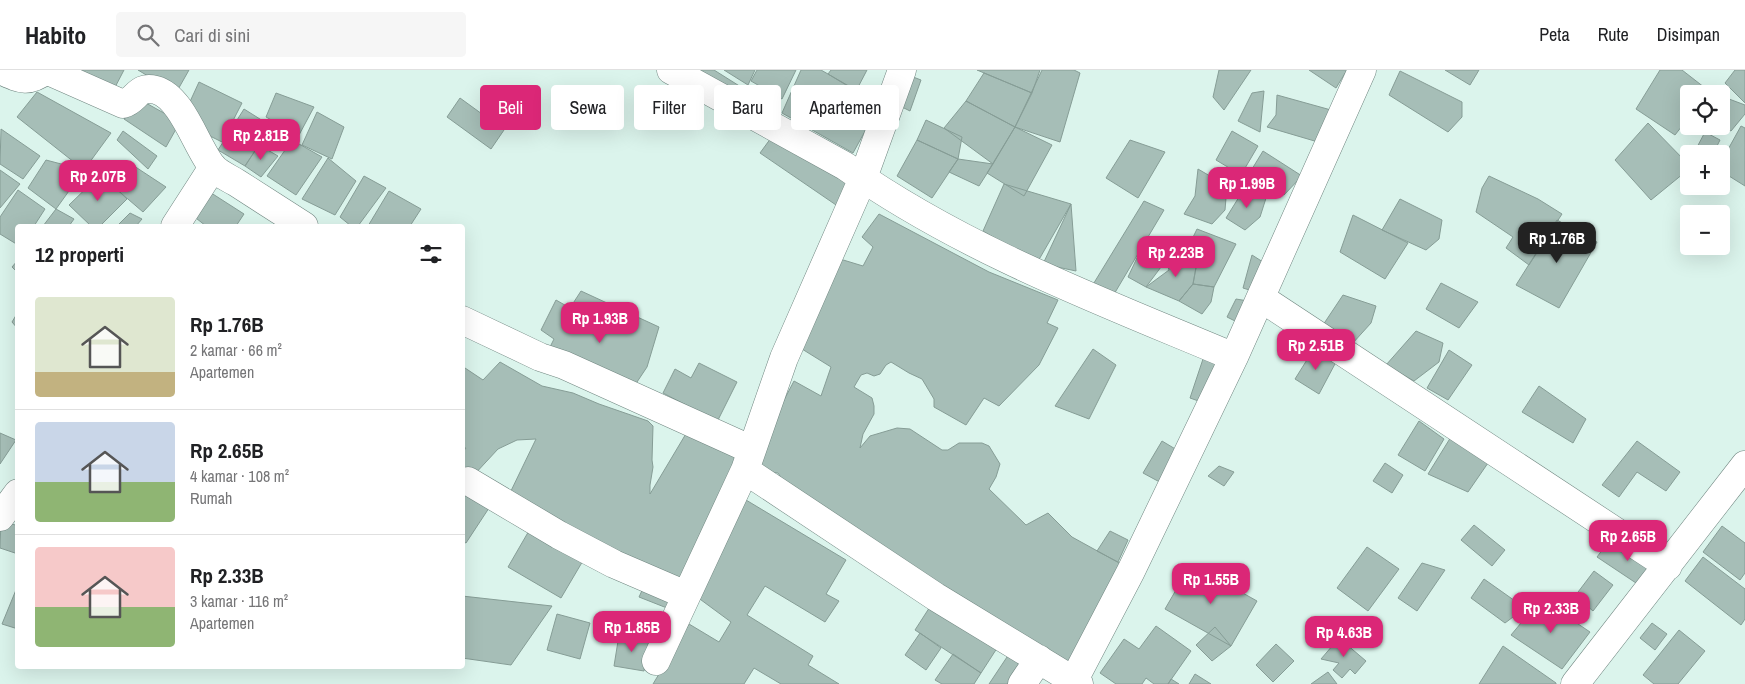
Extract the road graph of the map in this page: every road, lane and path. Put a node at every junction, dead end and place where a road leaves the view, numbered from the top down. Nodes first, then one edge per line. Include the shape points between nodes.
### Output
1 (0, 70) edge
2 (46, 70) edge
3 (671, 70) edge
4 (902, 70) edge
5 (1362, 70) edge
6 (213, 167) junction
7 (863, 178) junction
8 (176, 224) edge
9 (301, 224) edge
10 (1262, 298) junction
11 (465, 321) edge
12 (1234, 357) junction
13 (749, 460) junction
14 (1745, 465) edge
15 (468, 481) dead end
16 (15, 497) edge
17 (0, 517) edge
18 (1668, 566) junction
19 (686, 595) junction
20 (1039, 659) junction
21 (656, 661) dead end
22 (1076, 682) edge
23 (1022, 684) edge
24 (1575, 684) edge

1 - 2 street via 22,79 35,78
2 - 6 street via 123,104 144,90 157,90 166,95 178,107
3 - 7 street
4 - 7 street
5 - 10 street
6 - 8 street
6 - 9 street
7 - 12 street via 965,239
7 - 13 street via 784,358
10 - 12 street
10 - 18 street
11 - 13 street via 564,365
12 - 22 street
13 - 19 street
13 - 20 street via 936,597
14 - 18 street
15 - 19 street via 614,564
16 - 17 street
18 - 24 street
19 - 21 street
20 - 22 street
20 - 23 street

